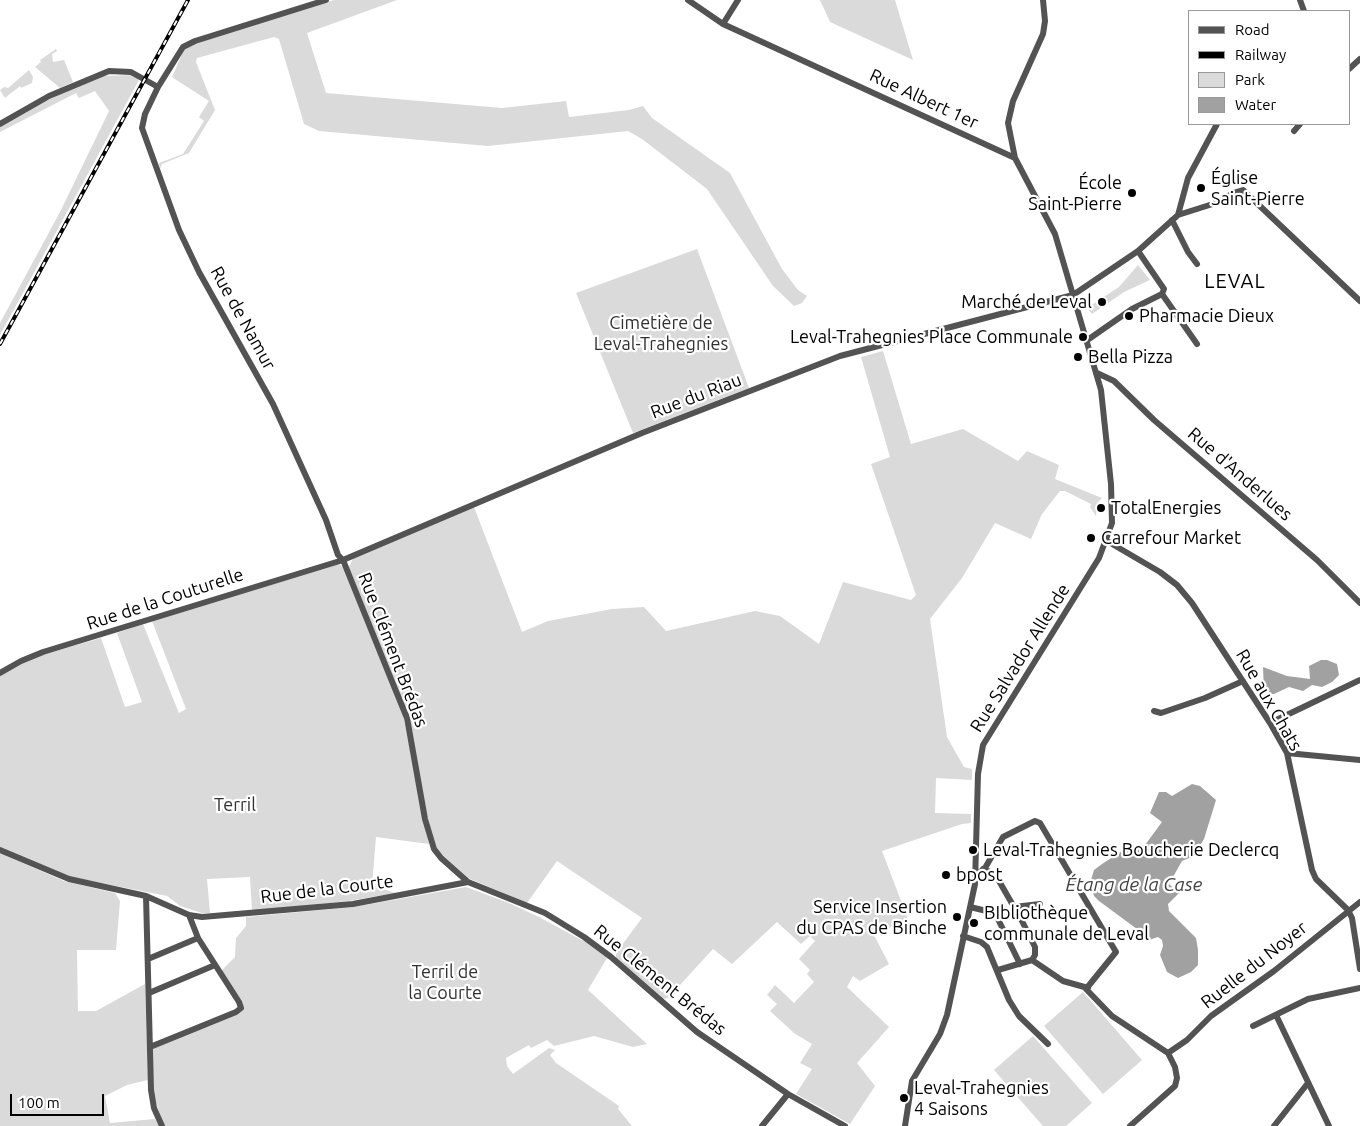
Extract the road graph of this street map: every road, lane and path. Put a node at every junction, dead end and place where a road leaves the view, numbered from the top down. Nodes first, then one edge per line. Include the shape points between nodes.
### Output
1 (326, 0) edge
2 (688, 0) edge
3 (738, 0) edge
4 (1043, 0) edge
5 (723, 24) junction
6 (1360, 59) edge
7 (1350, 68) edge
8 (158, 87) junction
9 (0, 124) edge
10 (1216, 125) edge
11 (1299, 125) edge
12 (1294, 131) dead end
13 (1016, 158) junction
14 (1178, 215) junction
15 (1172, 220) junction
16 (1138, 251) junction
17 (1197, 264) dead end
18 (1073, 294) junction
19 (1162, 294) junction
20 (1360, 301) edge
21 (1086, 340) junction
22 (1197, 344) dead end
23 (1097, 373) junction
24 (1107, 541) junction
25 (343, 560) junction
26 (1360, 603) edge
27 (0, 673) edge
28 (1360, 680) edge
29 (1243, 681) junction
30 (1154, 711) dead end
31 (1270, 722) junction
32 (1287, 753) junction
33 (1360, 760) edge
34 (0, 850) edge
35 (983, 869) junction
36 (976, 875) junction
37 (468, 882) junction
38 (146, 896) junction
39 (1360, 902) edge
40 (1040, 904) dead end
41 (970, 907) junction
42 (1014, 907) junction
43 (1348, 910) junction
44 (189, 915) junction
45 (963, 936) junction
46 (198, 938) junction
47 (148, 959) junction
48 (1032, 960) junction
49 (1020, 964) junction
50 (215, 965) junction
51 (1360, 969) edge
52 (998, 970) junction
53 (1088, 988) junction
54 (1360, 988) edge
55 (149, 993) junction
56 (1276, 1015) junction
57 (1253, 1026) dead end
58 (1048, 1044) dead end
59 (150, 1047) junction
60 (1168, 1053) junction
61 (1308, 1083) junction
62 (788, 1094) junction
63 (162, 1126) edge
64 (762, 1126) edge
65 (845, 1126) edge
66 (905, 1126) edge
67 (1130, 1126) edge
68 (1274, 1126) edge
69 (1329, 1126) edge

1 - 8 street, Rue de Namur via 189,43 183,47
2 - 5 street, Rue Albert 1er
3 - 5 street
4 - 13 street via 1043,34 1013,102 1008,123
5 - 13 street, Rue Albert 1er
6 - 7 street
8 - 9 street via 131,72 109,71 49,96
8 - 25 street, Rue de Namur via 142,128 174,216 199,272 274,404 326,520 338,555
10 - 14 street via 1188,178
11 - 12 street
13 - 18 street via 1055,234
14 - 15 street, Rue du Riau
14 - 20 street via 1244,190
15 - 16 street, Rue du Riau
15 - 17 street
16 - 18 street, Rue du Riau
16 - 19 street via 1164,289
18 - 21 street, Rue Salvador Allende
18 - 25 street, Rue du Riau via 840,356 649,430
19 - 21 street via 1132,309
19 - 22 street
21 - 23 street, Rue Salvador Allende
23 - 24 street, Rue Salvador Allende via 1111,484 1112,523
23 - 26 street, Rue d'Anderlues via 1114,381 1154,420 1317,560
24 - 29 street, Rue aux Chats via 1178,585
24 - 36 street, Rue Salvador Allende via 983,745 978,774
25 - 27 street, Rue de la Couturelle via 32,656
25 - 37 street, Rue Clément Brédas via 406,718 425,819 434,849
28 - 31 street
29 - 30 street via 1161,713
29 - 31 street, Rue aux Chats
31 - 32 street, Rue aux Chats
32 - 33 street
32 - 43 street, Rue aux Chats via 1312,870 1316,879
34 - 38 street, Rue de la Courte via 69,879
35 - 36 street
35 - 42 street via 995,874
35 - 53 street via 1002,837 1035,822 1040,823 1116,952
36 - 41 street, Rue Salvador Allende
37 - 44 street, Rue de la Courte via 353,904 217,917
37 - 62 street, Rue Clément Brédas via 545,913 584,937 611,956 697,1032
38 - 44 street, Rue de la Courte
38 - 47 street
39 - 43 street, Ruelle du Noyer
40 - 42 street
41 - 45 street, Rue Salvador Allende
41 - 49 street via 995,914
42 - 48 street via 1035,947
43 - 51 street
43 - 60 street, Ruelle du Noyer
44 - 46 street
45 - 52 street via 987,947
45 - 66 street, Rue Salvador Allende via 946,1015 940,1034 912,1082
46 - 47 street
46 - 50 street
47 - 55 street
48 - 49 street
48 - 53 street via 1063,981
49 - 52 street
50 - 55 street
50 - 59 street via 239,1002 239,1010
52 - 58 street via 1003,989 1019,1016
53 - 60 street via 1112,1016
54 - 56 street via 1308,999
55 - 59 street
56 - 57 street
56 - 61 street
59 - 63 street via 152,1099
60 - 67 street via 1176,1072 1175,1086
61 - 68 street
61 - 69 street
62 - 64 street
62 - 65 street, Rue Clément Brédas

